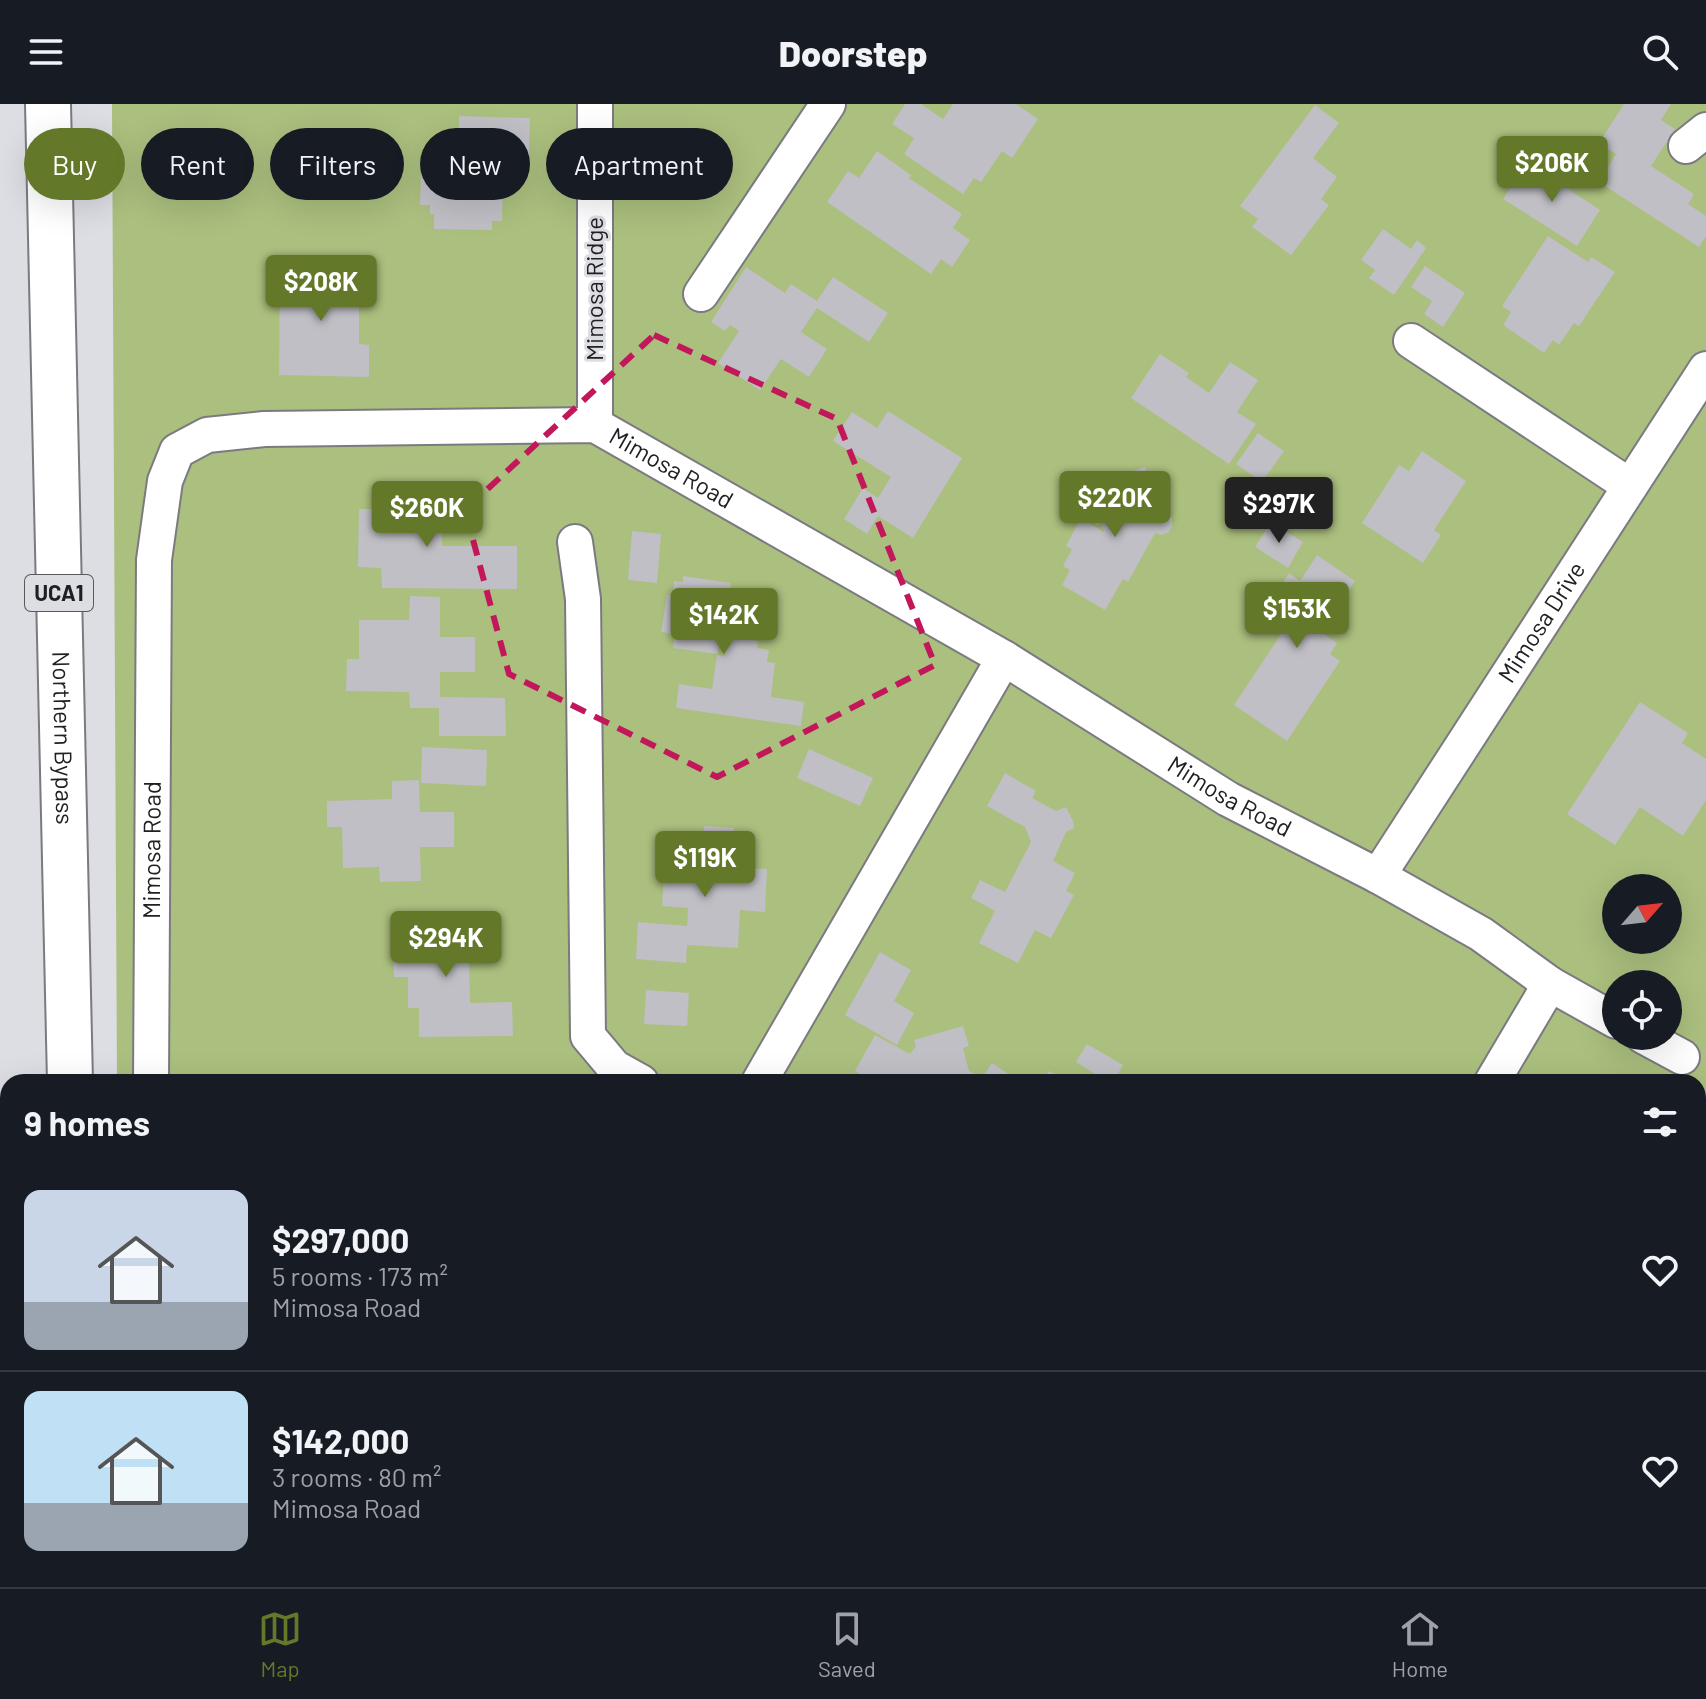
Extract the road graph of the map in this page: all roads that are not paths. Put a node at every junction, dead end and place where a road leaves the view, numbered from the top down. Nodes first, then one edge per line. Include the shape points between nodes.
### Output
1 (48, 104) edge
2 (595, 104) edge
3 (828, 104) edge
4 (701, 294) dead end
5 (1411, 341) dead end
6 (1706, 369) edge
7 (595, 425) junction
8 (1630, 486) junction
9 (575, 542) dead end
10 (1004, 658) junction
11 (1378, 876) junction
12 (1550, 984) junction
13 (1602, 1013) edge
14 (1669, 1050) edge
15 (1682, 1057) dead end
16 (70, 1074) edge
17 (151, 1074) edge
18 (627, 1074) edge
19 (764, 1074) edge
20 (1497, 1074) edge

1 - 16 main road, Northern Bypass / UCA1
2 - 7 street, Mimosa Ridge
3 - 4 street
5 - 8 street
6 - 8 street, Mimosa Drive
7 - 10 street, Mimosa Road
7 - 17 street, Mimosa Road via 264,429 207,435 177,451 165,481 154,560
8 - 11 street, Mimosa Drive
9 - 18 street via 583,599 588,1036
10 - 11 street, Mimosa Road via 1228,799
10 - 19 street
11 - 12 street, Mimosa Road via 1481,934
12 - 13 street, Mimosa Road
12 - 20 street
14 - 15 street

